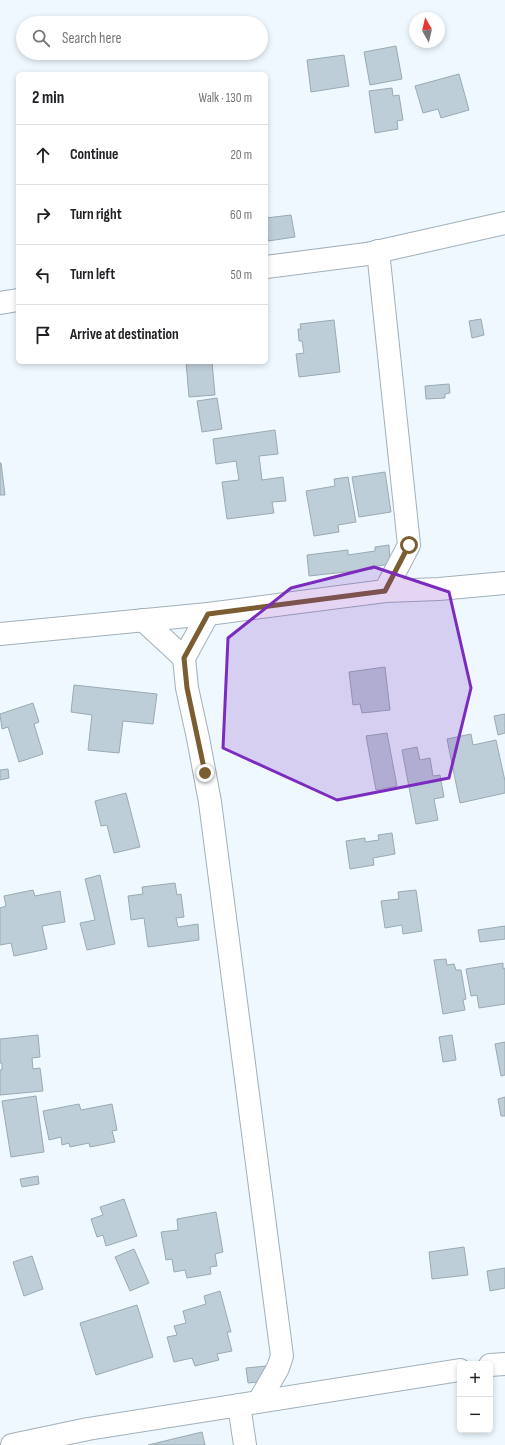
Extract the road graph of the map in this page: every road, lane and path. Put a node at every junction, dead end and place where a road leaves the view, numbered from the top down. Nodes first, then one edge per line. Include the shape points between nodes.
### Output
1 (505, 224) edge
2 (378, 251) junction
3 (268, 267) edge
4 (16, 300) edge
5 (0, 303) edge
6 (505, 583) edge
7 (385, 591) junction
8 (208, 614) junction
9 (143, 620) junction
10 (0, 634) edge
11 (184, 658) junction
12 (505, 1364) edge
13 (493, 1365) edge
14 (457, 1370) edge
15 (249, 1403) junction
16 (12, 1445) edge
17 (245, 1445) edge

1 - 2 street
2 - 3 street
2 - 7 street via 409,545
4 - 5 street
6 - 7 street
7 - 8 street
8 - 9 street
8 - 11 street
9 - 10 street
9 - 11 street
11 - 15 street via 187,688 210,802 282,1356 278,1368
12 - 13 street
14 - 15 street
15 - 16 street via 88,1429
15 - 17 street

